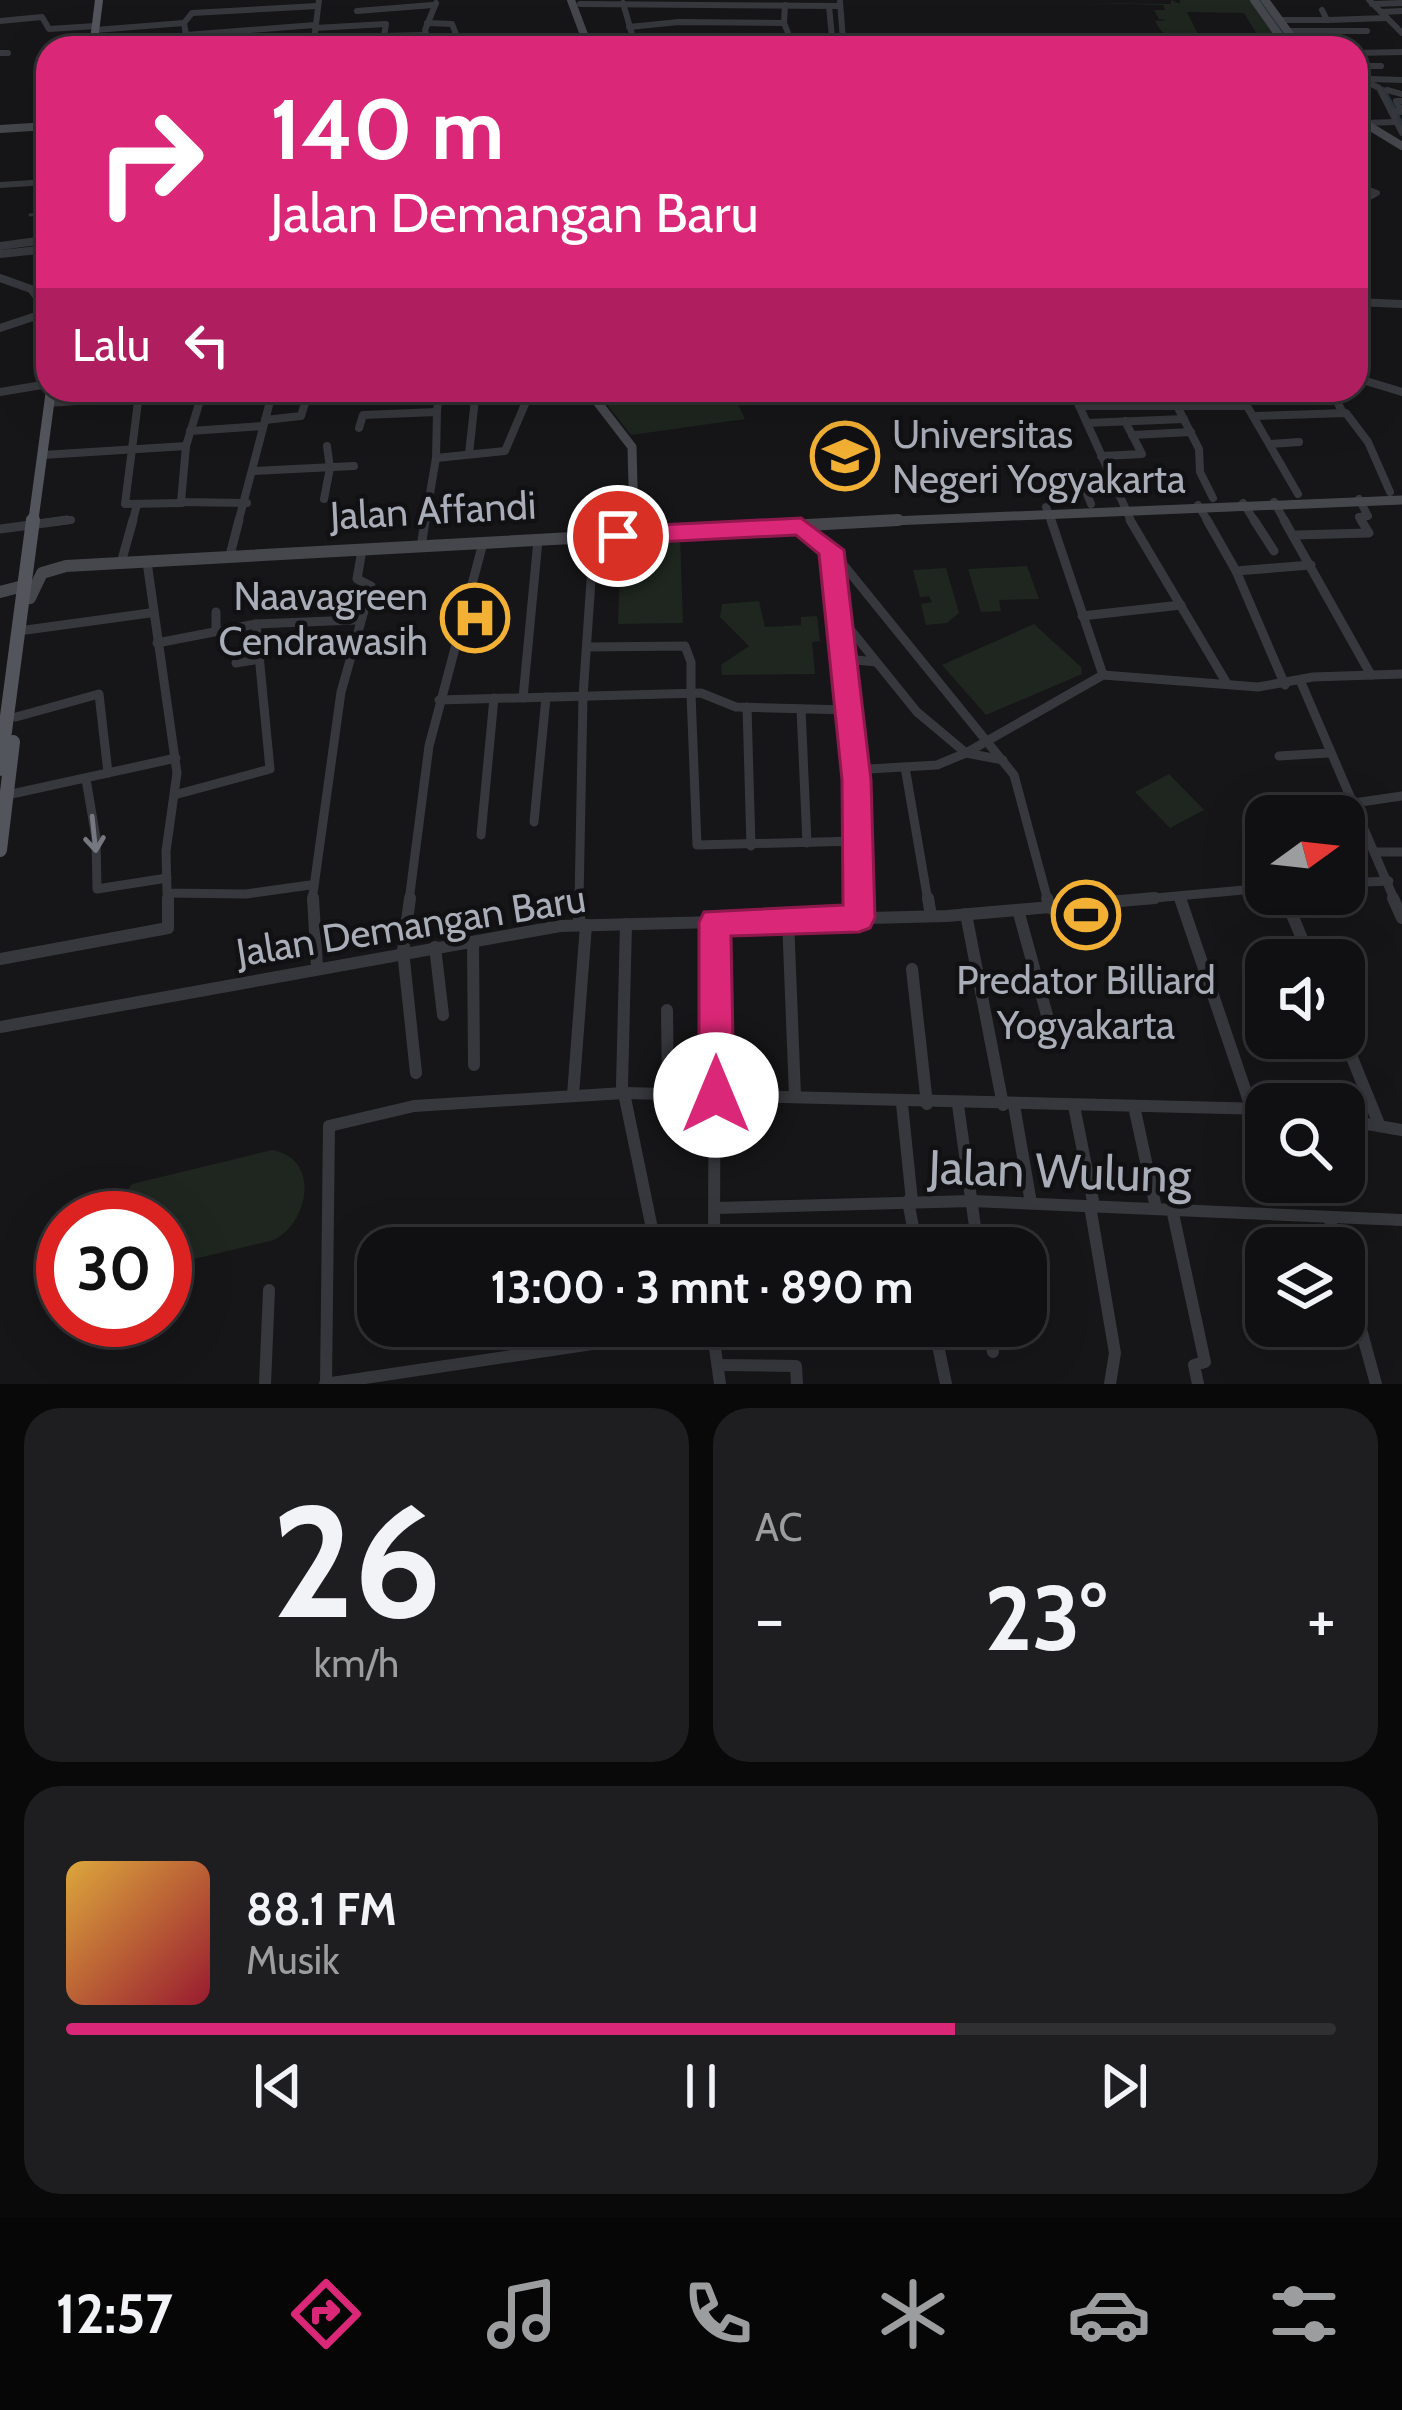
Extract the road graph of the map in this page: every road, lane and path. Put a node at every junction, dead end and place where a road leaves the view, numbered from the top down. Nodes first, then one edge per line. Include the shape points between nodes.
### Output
1 (1254, 0) edge
2 (1265, 0) edge
3 (97, 1) edge
4 (435, 2) edge
5 (575, 2) edge
6 (702, 2) edge
7 (1371, 2) edge
8 (318, 3) edge
9 (623, 3) junction
10 (839, 3) edge
11 (785, 5) junction
12 (829, 6) junction
13 (356, 7) edge
14 (1402, 7) edge
15 (1386, 17) junction
16 (1280, 20) junction
17 (1402, 20) edge
18 (0, 22) edge
19 (184, 23) junction
20 (428, 23) junction
21 (784, 23) junction
22 (628, 24) junction
23 (132, 27) junction
24 (359, 27) junction
25 (95, 28) junction
26 (315, 28) junction
27 (239, 31) junction
28 (1287, 31) junction
29 (1351, 31) junction
30 (1367, 31) dead end
31 (1401, 32) edge
32 (426, 35) joint
33 (94, 36) edge
34 (130, 36) edge
35 (239, 36) edge
36 (314, 36) edge
37 (384, 36) joint
38 (455, 36) edge
39 (585, 36) edge
40 (632, 36) edge
41 (789, 36) edge
42 (832, 36) edge
43 (843, 36) edge
44 (1280, 36) edge
45 (1291, 36) edge
46 (1355, 36) edge
47 (1368, 52) edge
48 (1402, 52) edge
49 (1381, 66) dead end
50 (1368, 69) edge
51 (1370, 79) joint
52 (1368, 80) edge
53 (1402, 80) edge
54 (1387, 91) junction
55 (1400, 98) edge
56 (1397, 114) edge
57 (1368, 126) edge
58 (36, 127) edge
59 (0, 129) edge
60 (1402, 133) edge
61 (1402, 146) edge
62 (36, 183) edge
63 (0, 185) edge
64 (36, 249) edge
65 (0, 250) edge
66 (0, 278) edge
67 (36, 295) edge
68 (1368, 303) edge
69 (1402, 304) edge
70 (36, 316) edge
71 (0, 328) edge
72 (1368, 382) edge
73 (0, 392) edge
74 (36, 392) edge
75 (1402, 392) edge
76 (49, 402) edge
77 (138, 402) edge
78 (199, 402) edge
79 (270, 402) edge
80 (306, 402) edge
81 (438, 402) edge
82 (475, 402) edge
83 (526, 402) edge
84 (597, 402) edge
85 (1077, 402) edge
86 (1337, 402) edge
87 (1079, 406) junction
88 (1177, 406) junction
89 (437, 412) junction
90 (1252, 412) junction
91 (1343, 412) junction
92 (1184, 418) junction
93 (1124, 421) junction
94 (264, 423) junction
95 (1087, 423) junction
96 (359, 428) dead end
97 (190, 431) junction
98 (1191, 432) junction
99 (1132, 435) junction
100 (1298, 442) dead end
101 (1270, 444) junction
102 (186, 446) junction
103 (328, 446) dead end
104 (132, 449) junction
105 (469, 454) junction
106 (43, 455) junction
107 (1101, 456) junction
108 (436, 458) junction
109 (354, 466) dead end
110 (330, 468) junction
111 (254, 471) junction
112 (1085, 489) dead end
113 (1298, 494) junction
114 (1398, 495) edge
115 (1360, 497) junction
116 (1213, 498) junction
117 (324, 499) dead end
118 (1274, 502) junction
119 (182, 503) junction
120 (247, 503) junction
121 (1243, 503) junction
122 (1091, 504) junction
123 (137, 505) junction
124 (1123, 505) junction
125 (1198, 505) junction
126 (1047, 510) junction
127 (904, 518) junction
128 (71, 520) dead end
129 (34, 524) junction
130 (829, 525) junction
131 (801, 526) junction
132 (0, 529) edge
133 (634, 532) junction
134 (1296, 535) junction
135 (594, 537) junction
136 (483, 540) junction
137 (538, 540) junction
138 (422, 541) junction
139 (363, 547) junction
140 (1274, 550) dead end
141 (832, 553) junction
142 (230, 554) junction
143 (122, 560) junction
144 (147, 562) junction
145 (1311, 565) junction
146 (66, 566) junction
147 (1236, 571) junction
148 (30, 577) junction
149 (0, 592) edge
150 (1181, 605) junction
151 (216, 612) dead end
152 (836, 612) junction
153 (150, 613) junction
154 (1082, 616) junction
155 (356, 620) junction
156 (256, 624) junction
157 (26, 630) junction
158 (216, 630) junction
159 (158, 643) junction
160 (586, 647) junction
161 (8, 648) edge
162 (260, 658) junction
163 (876, 662) junction
164 (236, 663) dead end
165 (842, 667) junction
166 (1402, 674) edge
167 (1103, 675) junction
168 (1371, 675) junction
169 (1226, 682) junction
170 (1295, 685) junction
171 (15, 689) junction
172 (692, 694) junction
173 (583, 696) junction
174 (546, 697) junction
175 (494, 698) junction
176 (523, 698) junction
177 (440, 700) junction
178 (748, 707) junction
179 (801, 710) junction
180 (848, 710) junction
181 (16, 717) junction
182 (984, 740) junction
183 (965, 752) junction
184 (1328, 753) junction
185 (1279, 756) dead end
186 (176, 758) junction
187 (1003, 760) junction
188 (854, 762) junction
189 (905, 767) junction
190 (0, 770) edge
191 (869, 770) junction
192 (108, 773) junction
193 (86, 779) junction
194 (856, 780) junction
195 (1346, 787) junction
196 (178, 794) junction
197 (7, 795) junction
198 (1350, 795) edge
199 (1402, 796) edge
200 (1368, 799) junction
201 (1365, 800) edge
202 (534, 822) dead end
203 (1365, 828) edge
204 (481, 835) dead end
205 (858, 841) junction
206 (807, 843) junction
207 (751, 847) junction
208 (0, 850) edge
209 (1376, 852) junction
210 (1402, 852) edge
211 (167, 878) junction
212 (1389, 881) junction
213 (1365, 882) edge
214 (310, 885) junction
215 (1245, 891) edge
216 (168, 895) junction
217 (1180, 897) junction
218 (1401, 904) edge
219 (1050, 908) junction
220 (1018, 910) junction
221 (966, 914) junction
222 (931, 916) junction
223 (859, 918) junction
224 (1402, 918) edge
225 (788, 919) junction
226 (715, 922) junction
227 (626, 924) junction
228 (582, 926) junction
229 (473, 942) junction
230 (435, 947) junction
231 (403, 951) junction
232 (0, 959) edge
233 (317, 968) junction
234 (912, 969) dead end
235 (667, 1010) dead end
236 (443, 1016) dead end
237 (1050, 1026) dead end
238 (0, 1027) edge
239 (1353, 1059) edge
240 (475, 1065) dead end
241 (416, 1073) dead end
242 (1245, 1089) edge
243 (623, 1090) junction
244 (668, 1094) junction
245 (573, 1095) junction
246 (716, 1095) junction
247 (795, 1096) junction
248 (902, 1104) junction
249 (927, 1104) junction
250 (958, 1105) junction
251 (1008, 1105) junction
252 (1074, 1106) junction
253 (1134, 1106) junction
254 (1245, 1107) edge
255 (1365, 1122) edge
256 (1379, 1124) junction
257 (1402, 1130) edge
258 (910, 1201) junction
259 (972, 1202) junction
260 (1031, 1203) junction
261 (1092, 1206) junction
262 (715, 1208) junction
263 (1156, 1208) junction
264 (1172, 1209) junction
265 (1329, 1216) junction
266 (1402, 1220) edge
267 (652, 1227) edge
268 (715, 1227) edge
269 (913, 1227) edge
270 (975, 1227) edge
271 (1332, 1227) edge
272 (268, 1290) dead end
273 (1365, 1344) edge
274 (560, 1347) edge
275 (715, 1347) edge
276 (938, 1347) edge
277 (992, 1347) edge
278 (993, 1352) dead end
279 (718, 1366) junction
280 (265, 1384) edge
281 (325, 1384) edge
282 (720, 1384) edge
283 (797, 1384) edge
284 (946, 1384) edge
285 (1110, 1384) edge
286 (1198, 1384) edge
287 (1376, 1384) edge

1 - 44 main road
2 - 16 main road
3 - 25 main road
4 - 13 street
4 - 20 street
5 - 9 street
5 - 39 main road
6 - 9 street
6 - 11 street
7 - 14 street
7 - 15 street
8 - 19 street via 193,13
8 - 26 street
9 - 22 street
10 - 12 street
10 - 43 street
11 - 12 street
11 - 21 street
12 - 42 street
13 - 24 street
14 - 15 street
15 - 16 street
15 - 17 street
15 - 31 street
16 - 28 main road
18 - 25 street via 43,17 51,29
19 - 23 street
19 - 27 street via 185,34
20 - 32 street
20 - 38 street via 452,24
21 - 22 street
21 - 41 street
22 - 40 street
23 - 25 street
23 - 34 street
24 - 26 street
24 - 37 street via 386,25
25 - 33 main road
26 - 27 street
26 - 36 street
27 - 35 street
28 - 29 street
28 - 45 main road
29 - 30 street
29 - 46 street
32 - 37 street
47 - 48 street
49 - 50 street
51 - 53 street
51 - 54 street
52 - 56 street
54 - 55 street
54 - 56 street
55 - 56 street
56 - 60 street
57 - 61 main road
58 - 59 main road
62 - 63 street
64 - 65 street
66 - 67 street
68 - 69 street
70 - 71 street
72 - 75 street
73 - 74 street
76 - 106 main road
77 - 104 street
78 - 97 street
79 - 94 street
80 - 94 street via 302,416
81 - 89 street
82 - 105 street
83 - 105 street via 508,448
84 - 133 main road via 632,447
85 - 87 street
86 - 91 street
87 - 88 street
87 - 95 street
88 - 90 street
88 - 92 street
89 - 96 street via 363,415
89 - 108 street
90 - 91 street
90 - 101 street
91 - 114 street
92 - 93 street
92 - 98 street
93 - 95 street
93 - 99 street
94 - 97 street
94 - 111 street
95 - 107 street
97 - 102 street
98 - 99 street
98 - 116 street
99 - 107 street via 1142,454
100 - 101 street
101 - 113 street
102 - 104 street
102 - 119 street
103 - 110 street
104 - 106 street
104 - 123 street via 124,504
105 - 108 street
106 - 129 main road
107 - 124 street
108 - 138 street
109 - 110 street
110 - 111 street
110 - 117 street
111 - 120 street
112 - 122 street
113 - 115 main road, Jalan Affandi
113 - 116 main road, Jalan Affandi
114 - 115 main road, Jalan Affandi
115 - 118 main road, Jalan Affandi
115 - 134 street via 1368,516 1359,518 1369,533
116 - 124 main road, Jalan Affandi
118 - 121 main road, Jalan Affandi
118 - 134 street
119 - 120 street
119 - 123 street
120 - 142 street
121 - 125 main road, Jalan Affandi
121 - 140 street
122 - 124 main road, Jalan Affandi
122 - 126 main road, Jalan Affandi
123 - 143 street
124 - 125 main road, Jalan Affandi
124 - 126 main road, Jalan Affandi
124 - 150 street
125 - 147 street
126 - 127 main road, Jalan Affandi
126 - 154 street
127 - 130 main road, Jalan Affandi
127 - 133 main road, Jalan Affandi
128 - 129 street
129 - 132 street
129 - 148 main road
130 - 131 main road, Jalan Affandi
130 - 141 street
131 - 133 main road, Jalan Affandi
131 - 141 street
133 - 135 main road, Jalan Affandi
133 - 136 main road, Jalan Affandi
134 - 145 street
135 - 137 main road, Jalan Affandi
135 - 160 street
136 - 137 main road, Jalan Affandi
136 - 138 main road, Jalan Affandi
136 - 139 main road, Jalan Affandi
136 - 177 street
137 - 176 street
138 - 139 main road, Jalan Affandi
139 - 142 main road, Jalan Affandi
139 - 155 street via 357,578 370,586
141 - 152 street
141 - 182 street
142 - 143 main road, Jalan Affandi
142 - 144 main road, Jalan Affandi
143 - 144 main road, Jalan Affandi
143 - 146 main road, Jalan Affandi
143 - 148 main road, Jalan Affandi
144 - 153 street
145 - 147 street
145 - 168 street
146 - 148 main road, Jalan Affandi
146 - 148 main road
147 - 170 street
148 - 149 main road
148 - 157 main road
148 - 161 main road
150 - 154 street
150 - 169 street
151 - 158 street
152 - 163 street
152 - 165 street
153 - 157 street
153 - 159 street
154 - 167 street
155 - 156 street
155 - 214 street
156 - 158 street
156 - 162 street
157 - 171 main road
158 - 159 street
159 - 186 street
160 - 172 street via 685,646
160 - 173 street
161 - 171 main road
162 - 164 street
162 - 196 street via 270,770
163 - 165 street
163 - 183 street via 917,712
165 - 180 street
166 - 168 street
167 - 169 street
167 - 182 street
168 - 170 street
169 - 170 street
170 - 184 street
171 - 181 main road
171 - 190 main road
172 - 173 street
172 - 178 street
172 - 207 street via 697,845
173 - 174 street
173 - 228 street
174 - 176 street
174 - 202 street
175 - 176 street
175 - 177 street
175 - 204 street
177 - 231 street
178 - 179 street
178 - 207 street
179 - 180 street
179 - 206 street
180 - 188 street
181 - 192 street via 99,694
181 - 197 main road
182 - 183 street
182 - 187 street
183 - 187 street
183 - 189 street
184 - 185 street
184 - 195 street
186 - 192 street
186 - 196 street
187 - 219 street via 1018,785
188 - 191 street
188 - 194 street
189 - 191 street
189 - 222 street
191 - 194 street
192 - 193 street
193 - 197 street
193 -> 211 street via 97,890
194 - 205 street
195 - 198 street
195 - 200 street
196 - 211 street
197 - 208 main road
199 - 200 street
200 - 201 street
203 - 209 street
205 - 206 street
205 - 223 street
206 - 207 street
209 - 210 street
209 - 212 street
211 - 216 street
212 - 213 street
212 - 218 street
214 - 216 street
214 - 233 street
215 - 217 street, Jalan Demangan Baru
216 - 232 street via 168,928
217 - 219 street, Jalan Demangan Baru
217 - 242 street
218 - 224 street
219 - 220 street, Jalan Demangan Baru
220 - 221 street, Jalan Demangan Baru
220 - 237 street
221 - 222 street, Jalan Demangan Baru
221 - 251 street
222 - 223 street, Jalan Demangan Baru
223 - 225 street, Jalan Demangan Baru
225 - 226 street, Jalan Demangan Baru
225 - 247 street
226 - 227 street, Jalan Demangan Baru
226 - 246 street
227 - 228 street, Jalan Demangan Baru
227 - 243 street
228 - 229 street, Jalan Demangan Baru
228 - 245 street
229 - 230 street, Jalan Demangan Baru
229 - 240 street
230 - 231 street, Jalan Demangan Baru
230 - 236 street
231 - 233 street, Jalan Demangan Baru
231 - 241 street
233 - 238 street, Jalan Demangan Baru
234 - 249 street
235 - 244 street
239 - 256 street
243 - 244 street
243 - 245 street
243 - 267 street
244 - 246 street
245 - 281 street via 414,1106 328,1127
246 - 247 street
246 - 262 street
247 - 248 street
248 - 249 street
248 - 258 street
249 - 250 street
250 - 251 street
250 - 259 street
251 - 252 street
251 - 260 street
252 - 253 street
252 - 261 street
253 - 254 street
253 - 263 street
255 - 256 street
256 - 257 street
258 - 259 street, Jalan Wulung
258 - 262 street, Jalan Wulung
258 - 269 street
259 - 260 street, Jalan Wulung
259 - 270 street
260 - 261 street, Jalan Wulung
261 - 263 street, Jalan Wulung
261 - 285 street via 1115,1353
262 - 268 street
263 - 264 street, Jalan Wulung
264 - 265 street, Jalan Wulung
264 - 286 street via 1204,1362 1194,1365
265 - 266 street, Jalan Wulung
265 - 271 street
272 - 280 street
273 - 287 street
274 - 281 street
275 - 279 street
276 - 284 street
277 - 278 street
279 - 282 street
279 - 283 street via 796,1366

